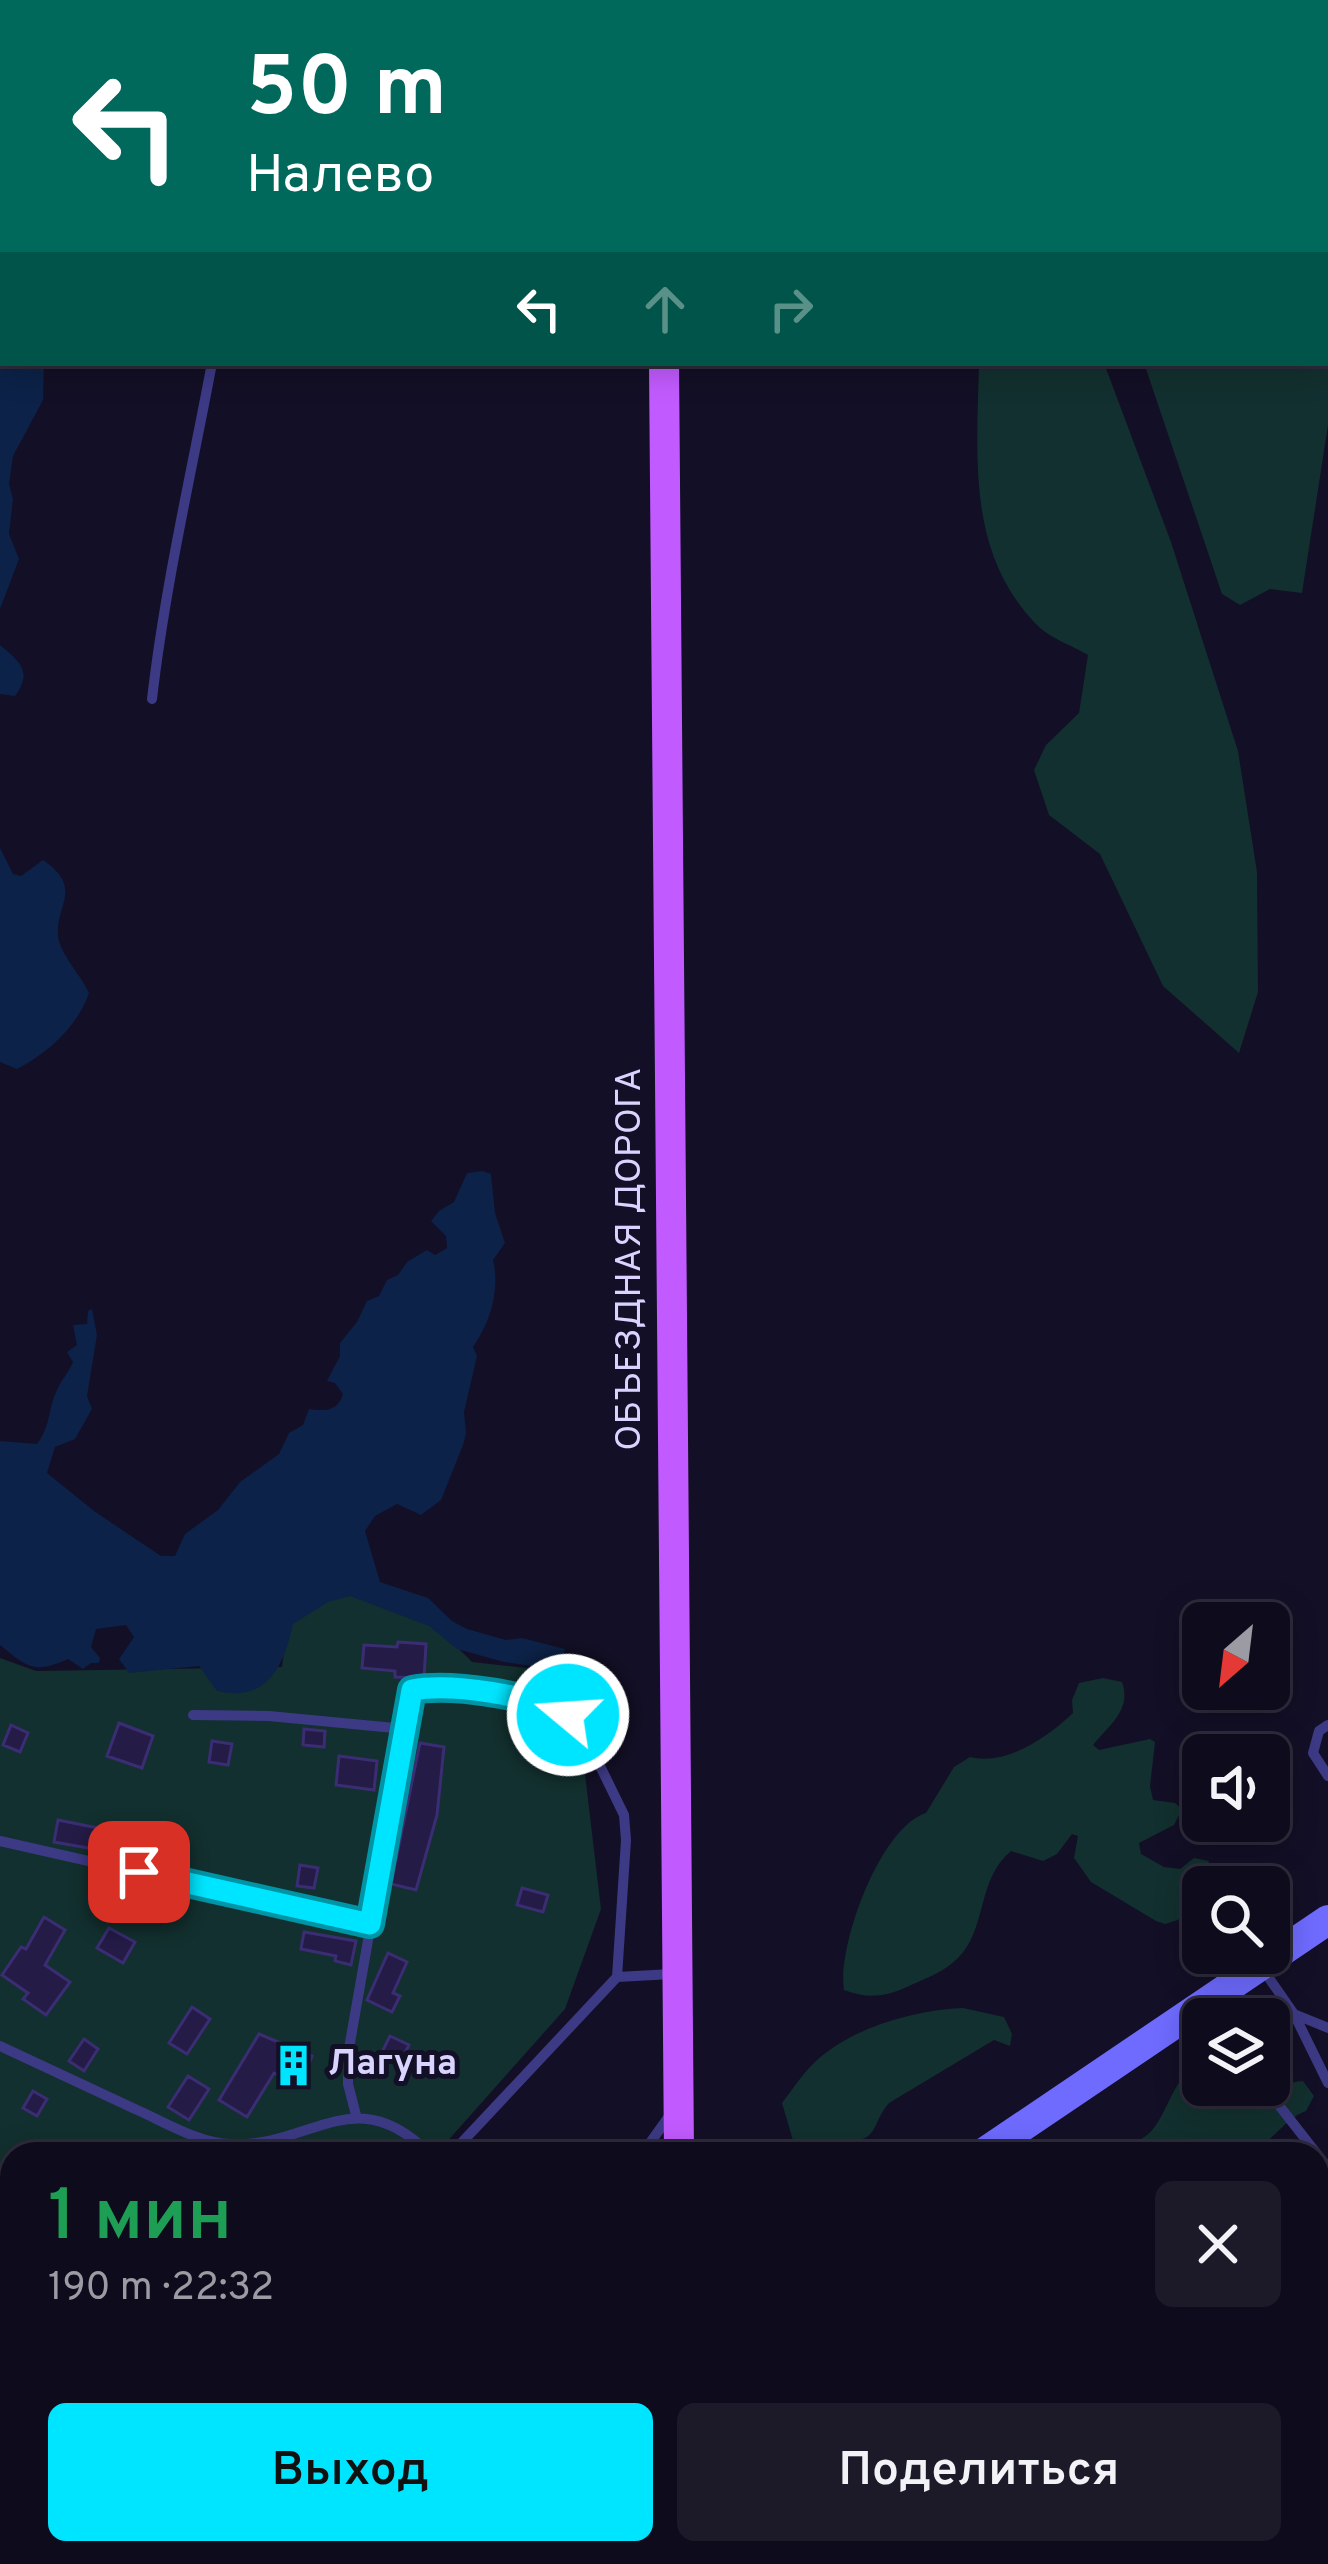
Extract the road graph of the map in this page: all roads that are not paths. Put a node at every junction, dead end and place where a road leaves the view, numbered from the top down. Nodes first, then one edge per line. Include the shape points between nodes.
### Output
1 (211, 366) edge
2 (664, 366) edge
3 (152, 699) dead end
4 (193, 1715) dead end
5 (1328, 1725) edge
6 (405, 1729) junction
7 (1328, 1777) edge
8 (0, 1840) edge
9 (1328, 1920) edge
10 (370, 1924) junction
11 (1290, 1946) edge
12 (675, 1974) junction
13 (1251, 1974) edge
14 (1267, 1974) edge
15 (617, 1977) junction
16 (1223, 1998) edge
17 (1294, 2014) junction
18 (1182, 2028) edge
19 (1328, 2028) edge
20 (0, 2046) edge
21 (1328, 2083) edge
22 (1280, 2106) edge
23 (676, 2107) junction
24 (356, 2115) junction
25 (217, 2142) edge
26 (268, 2142) edge
27 (414, 2142) edge
28 (461, 2142) edge
29 (651, 2142) edge
30 (676, 2142) edge
31 (686, 2142) edge
32 (1001, 2142) edge
33 (1308, 2142) edge

1 - 3 lane
2 - 12 main road, ОБЪЕЗДНАЯ ДОРОГА
4 - 6 lane
5 - 7 lane via 1313,1753
6 - 10 lane
6 - 15 lane via 412,1690 438,1685 548,1704 582,1729 624,1814
8 - 10 lane
9 - 11 main road
10 - 24 lane via 348,2054
12 - 15 lane
12 - 23 main road, ОБЪЕЗДНАЯ ДОРОГА
13 - 16 main road
14 - 17 lane
15 - 28 lane
17 - 19 lane
17 - 21 lane
18 - 32 main road
20 - 25 lane
22 - 33 lane
23 - 29 lane
23 - 30 main road
23 - 31 main road
24 - 26 lane
24 - 27 lane

